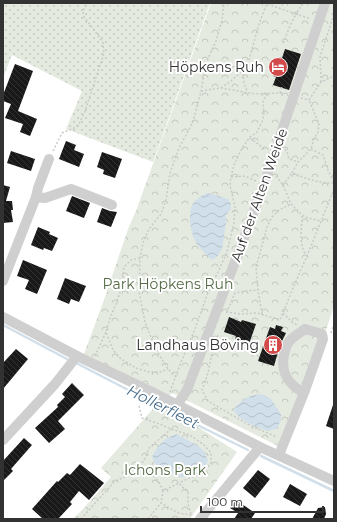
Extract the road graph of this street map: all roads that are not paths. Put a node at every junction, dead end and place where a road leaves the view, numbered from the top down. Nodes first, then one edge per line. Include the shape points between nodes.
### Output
1 (325, 3) edge
2 (49, 160) road end
3 (36, 197) junction
4 (112, 205) dead end
5 (3, 281) edge
6 (3, 317) edge
7 (77, 356) junction
8 (304, 393) junction
9 (177, 405) junction
10 (3, 440) edge
11 (260, 447) junction
12 (279, 455) junction
13 (334, 481) edge
14 (200, 519) edge

1 - 9 street, Auf der Alten Weide via 274,157 187,390
2 - 3 street
3 - 4 street via 45,198 71,189
3 - 5 street
6 - 7 street
7 - 9 street
7 - 10 street via 55,384
8 - 8 street via 290,383 282,362 288,343 305,329 322,334 323,339
8 - 12 street
9 - 11 street
11 - 12 street
11 - 14 street
12 - 13 street

